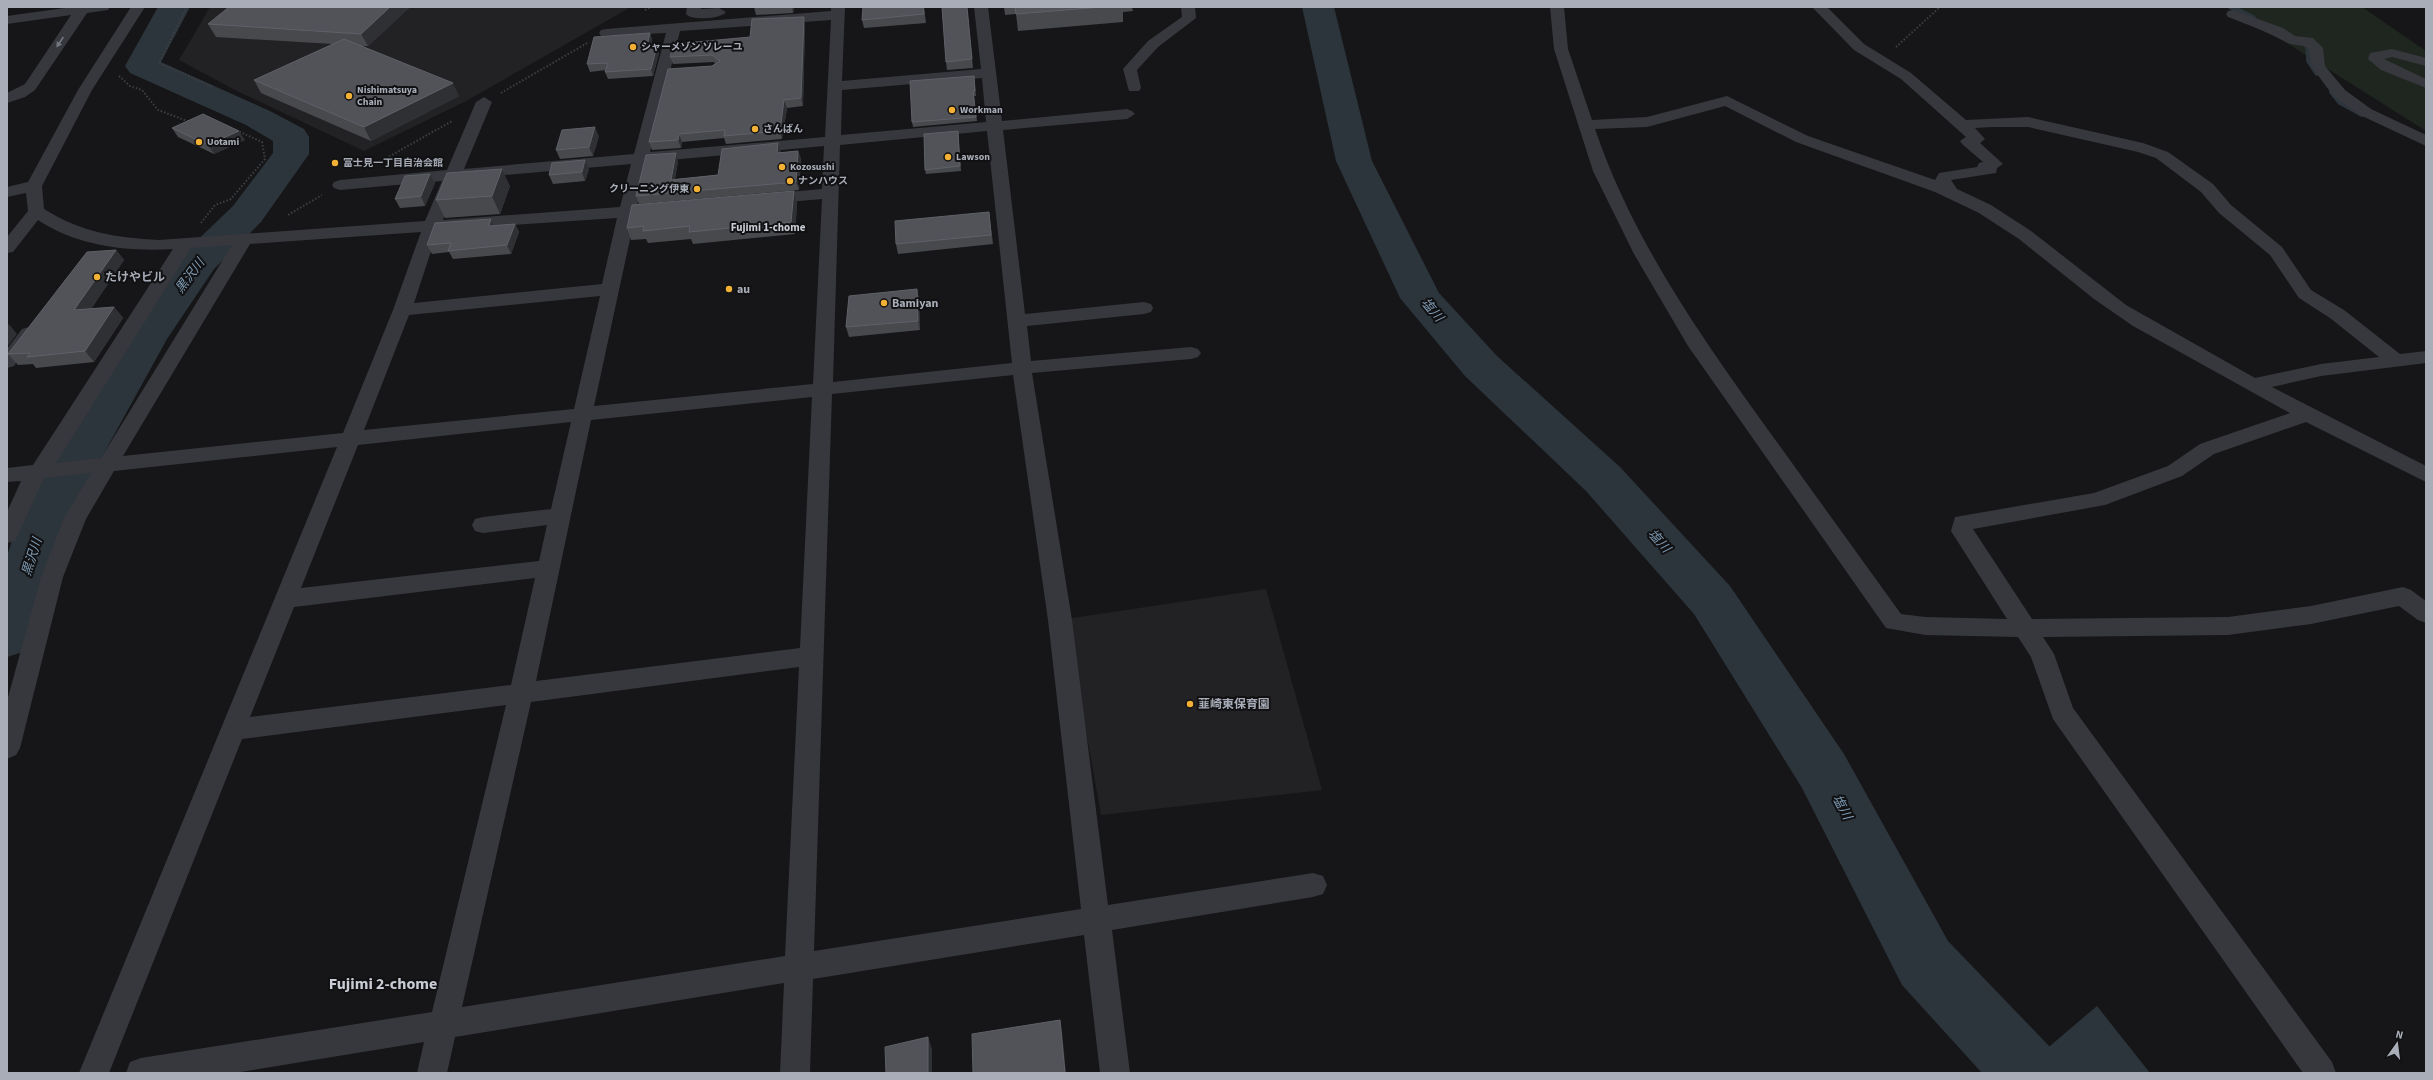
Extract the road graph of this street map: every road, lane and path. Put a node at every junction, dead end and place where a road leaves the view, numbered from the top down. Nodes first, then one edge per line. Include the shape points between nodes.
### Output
1 (102, 7) edge
2 (138, 7) edge
3 (187, 7) edge
4 (651, 7) edge
5 (694, 7) edge
6 (748, 7) edge
7 (981, 7) edge
8 (1188, 7) edge
9 (1557, 7) edge
10 (1819, 7) edge
11 (1940, 7) edge
12 (82, 10) junction
13 (644, 11) dead end
14 (837, 11) edge
15 (2233, 14) dead end
16 (9, 22) edge
17 (674, 28) junction
18 (606, 33) joint
19 (1880, 60) junction
20 (2426, 62) edge
21 (122, 70) dead end
22 (989, 73) junction
23 (2426, 84) edge
24 (835, 86) junction
25 (213, 87) dead end
26 (1134, 88) dead end
27 (7, 98) edge
28 (484, 102) junction
29 (1127, 114) dead end
30 (192, 122) edge
31 (1585, 125) junction
32 (1962, 125) junction
33 (995, 126) junction
34 (235, 130) edge
35 (2426, 140) edge
36 (832, 141) junction
37 (642, 158) junction
38 (381, 161) dead end
39 (455, 174) junction
40 (340, 184) joint
41 (34, 186) junction
42 (1949, 189) junction
43 (7, 192) edge
44 (831, 193) junction
45 (752, 200) edge
46 (658, 209) edge
47 (36, 211) junction
48 (627, 212) junction
49 (285, 216) dead end
50 (431, 227) junction
51 (244, 240) junction
52 (185, 244) junction
53 (7, 248) edge
54 (611, 289) junction
55 (1144, 308) dead end
56 (402, 310) junction
57 (40, 320) edge
58 (1017, 321) junction
59 (1190, 353) dead end
60 (2426, 357) edge
61 (7, 362) edge
62 (2398, 362) junction
63 (1022, 368) junction
64 (2254, 385) junction
65 (824, 390) junction
66 (2309, 414) junction
67 (583, 416) junction
68 (350, 440) junction
69 (107, 464) junction
70 (38, 472) junction
71 (7, 475) edge
72 (2426, 475) edge
73 (560, 516) junction
74 (483, 525) dead end
75 (7, 535) edge
76 (549, 568) junction
77 (286, 599) junction
78 (2426, 614) edge
79 (2025, 628) junction
80 (813, 656) junction
81 (521, 694) junction
82 (233, 730) junction
83 (7, 748) edge
84 (1313, 885) dead end
85 (1097, 918) junction
86 (799, 966) junction
87 (444, 1023) junction
88 (94, 1073) edge
89 (141, 1073) edge
90 (432, 1073) edge
91 (795, 1073) edge
92 (1115, 1073) edge
93 (2321, 1073) edge

1 - 12 street
2 - 41 street via 85,90
3 - 25 path via 158,63
4 - 13 path
5 - 6 street via 692,14 747,10
7 - 22 street
8 - 26 street via 1189,18 1152,44 1130,69
9 - 31 street via 1561,49
10 - 19 street via 1859,47
11 - 19 path
12 - 16 street
12 -> 27 street via 28,89
14 - 17 street
14 - 24 street
15 - 35 street via 2274,29 2292,40 2308,41 2316,48 2317,65 2344,99 2359,110
17 - 18 street
17 - 37 street via 670,71
18 - 28 path
19 - 32 street via 1906,76
20 - 23 street via 2392,53 2375,56 2375,59 2386,67
21 - 30 path via 119,76 130,86 142,90 158,110
22 - 24 street
22 - 33 street
24 - 36 street
28 - 38 path
28 - 39 street
29 - 33 street
31 - 42 street via 1647,122 1727,101 1802,139
31 - 79 street via 1608,185 1643,254 1695,342 1894,622 1925,626
32 - 42 street via 1977,140 1968,141 1995,164 1985,166 1990,170 1945,176 1943,180
32 - 62 street via 2028,122 2143,148 2169,159 2207,188 2225,209 2276,251 2305,294 2337,314
33 - 36 street
33 - 58 street
34 - 52 path via 262,142 265,159 231,199 215,205
36 - 37 street
36 - 44 street
37 - 39 street
37 - 48 street
39 - 40 street
39 - 50 street
40 - 49 path
41 - 43 street
41 - 47 street
42 - 64 street via 2023,233 2115,306
44 - 45 street
44 - 65 street
46 - 48 street
47 - 52 street via 96,247
47 - 53 street
48 - 50 street
48 - 54 street
50 - 51 street
50 - 56 street
51 - 52 street
51 - 69 street
52 - 70 street
54 - 56 street
54 - 67 street
55 - 58 street
56 - 68 street
57 - 61 street
58 - 63 street
59 - 63 street
60 - 62 street
62 - 64 street via 2321,370
63 - 65 street
63 - 85 street via 1060,620
64 - 66 street
65 - 67 street
65 - 80 street
66 - 72 street
66 - 79 street via 2207,449 2175,471 2097,500 1963,522 1962,531
67 - 68 street
67 - 73 street
68 - 69 street
68 - 77 street
69 - 70 street
69 - 83 street via 74,518 52,577
70 - 71 street
70 - 75 street
73 - 74 street
73 - 76 street
76 - 77 street
76 - 81 street
77 - 82 street
78 - 79 street via 2403,596 2311,616 2228,626
79 - 93 street via 2042,654 2062,712
80 - 81 street
80 - 86 street
81 - 82 street
81 - 87 street
82 - 88 street
84 - 85 street
85 - 86 street
85 - 92 street
86 - 87 street
86 - 91 street
87 - 89 street
87 - 90 street

